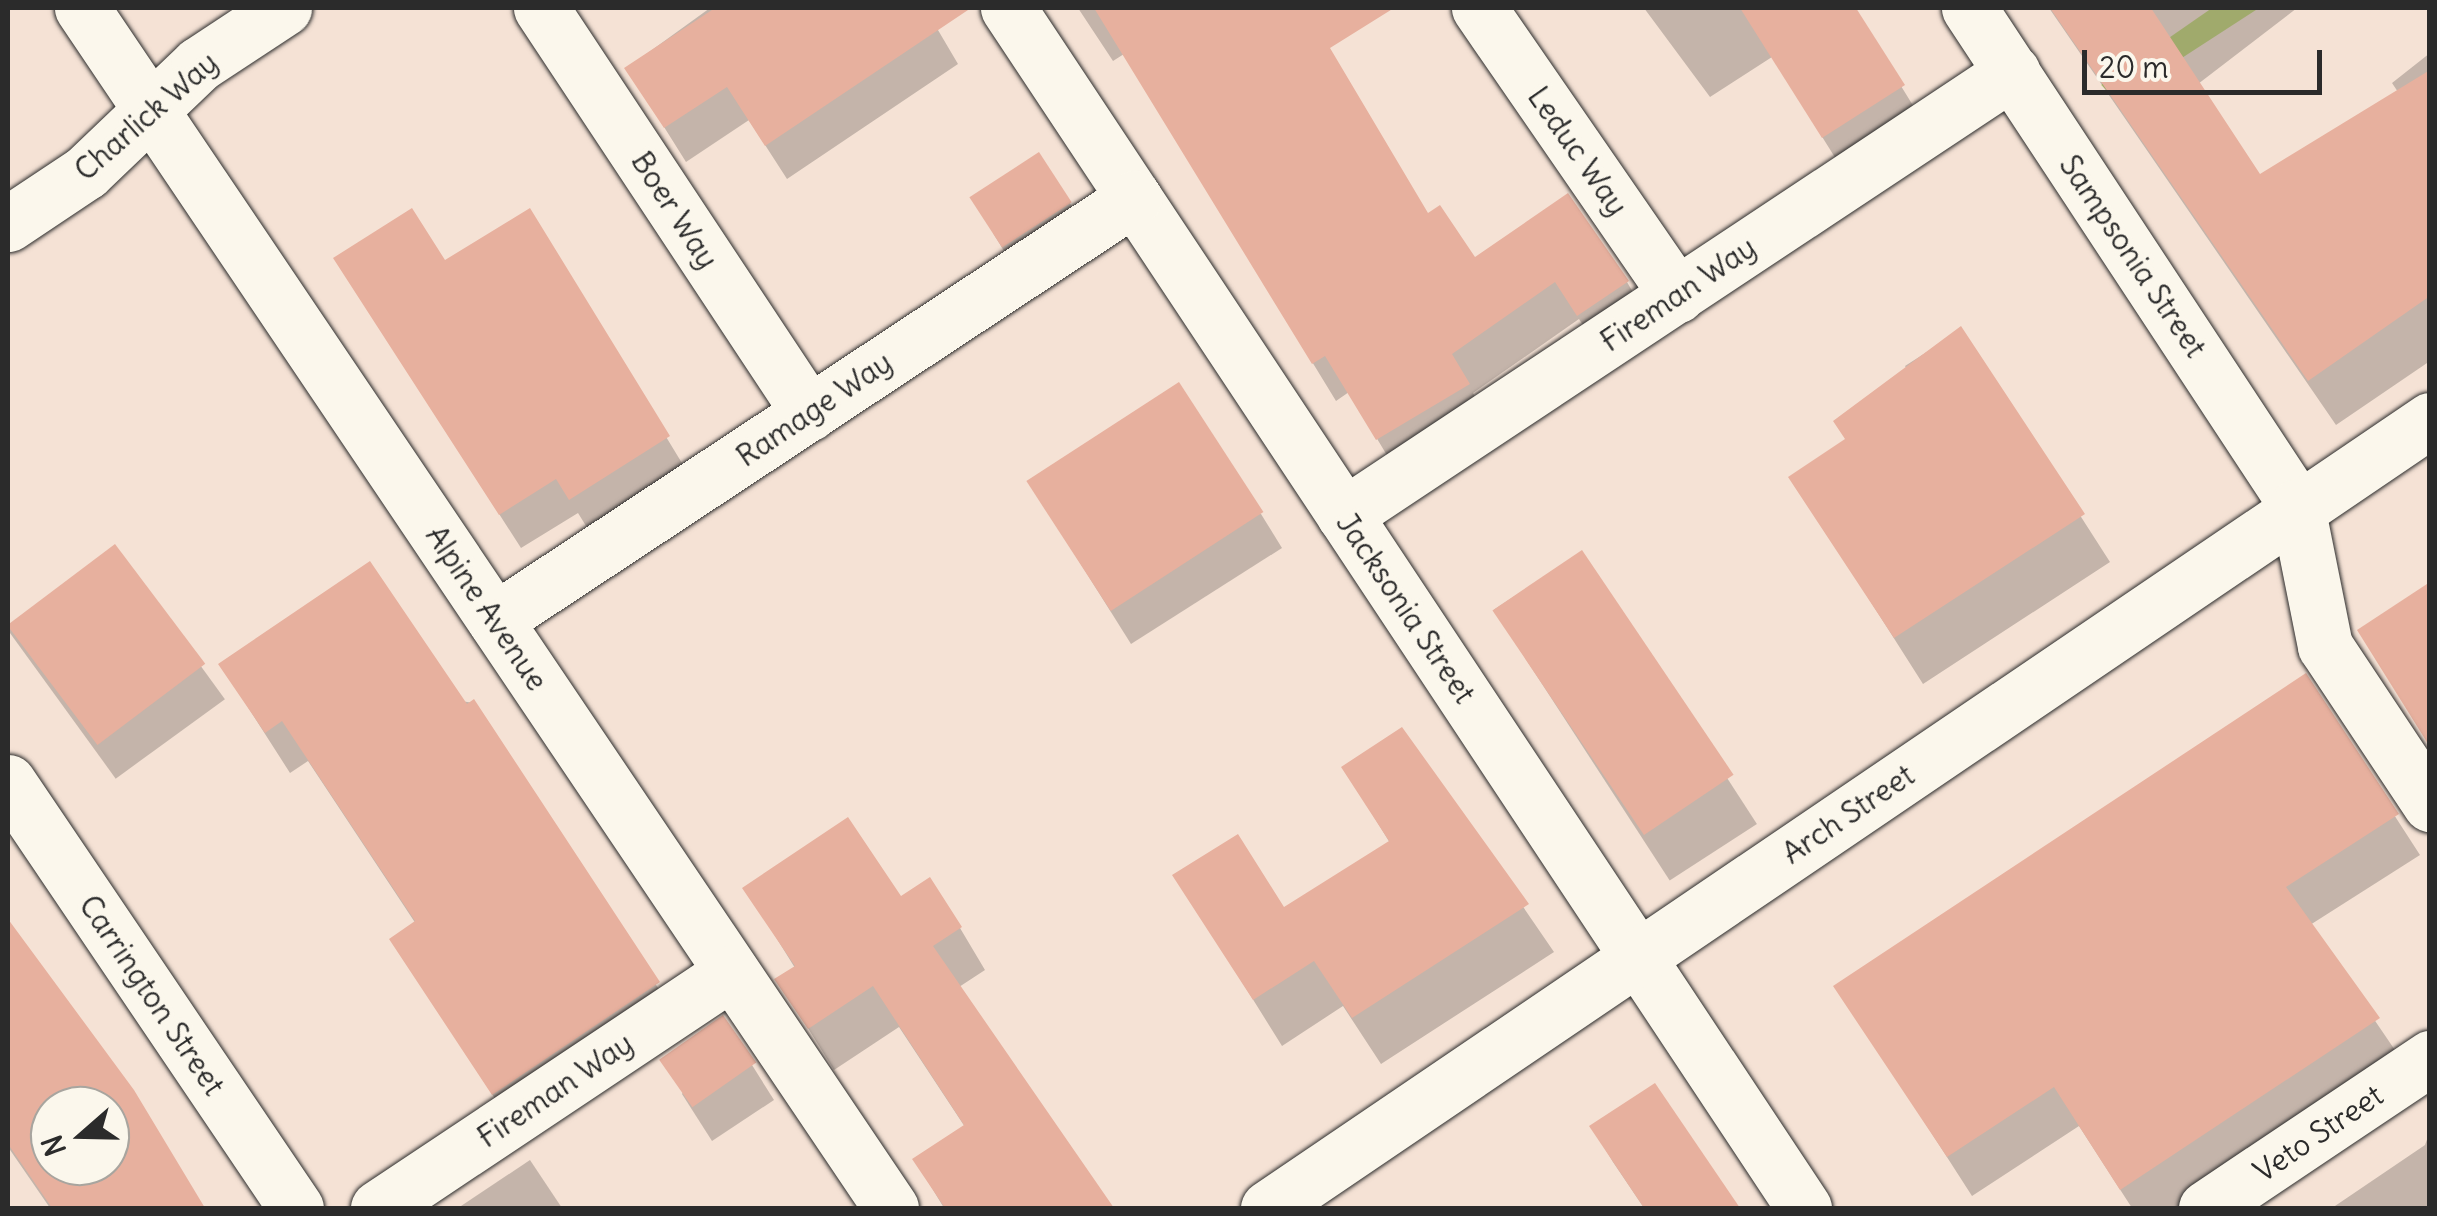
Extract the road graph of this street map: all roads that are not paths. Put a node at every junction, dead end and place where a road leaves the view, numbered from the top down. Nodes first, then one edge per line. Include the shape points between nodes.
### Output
1 (82, 8) edge
2 (284, 8) edge
3 (541, 8) edge
4 (1008, 8) edge
5 (1479, 8) edge
6 (1969, 8) edge
7 (2012, 72) junction
8 (151, 110) junction
9 (1134, 198) junction
10 (8, 224) edge
11 (1677, 295) junction
12 (809, 413) junction
13 (2430, 420) edge
14 (2297, 506) junction
15 (1344, 516) junction
16 (495, 620) junction
17 (8, 782) edge
18 (2430, 804) edge
19 (1638, 958) junction
20 (732, 972) junction
21 (2430, 1058) edge
22 (296, 1208) edge
23 (378, 1208) edge
24 (892, 1208) edge
25 (1268, 1208) edge
26 (1804, 1208) edge
27 (2206, 1208) edge

1 - 8 street, Alpine Avenue
2 - 8 street, Charlick Way
3 - 12 street, Boer Way
4 - 9 street, Jacksonia Street
5 - 11 street, Leduc Way
6 - 7 street, Sampsonia Street
7 - 11 street, Fireman Way
7 - 14 street, Sampsonia Street
8 - 10 street, Charlick Way via 86,172
8 - 16 street, Alpine Avenue
9 - 12 street, Ramage Way
9 - 15 street, Jacksonia Street
11 - 15 street, Fireman Way
12 - 16 street, Ramage Way
13 - 14 street, Arch Street
14 - 18 street via 2325,646
14 - 19 street, Arch Street
15 - 19 street, Jacksonia Street
16 - 20 street, Alpine Avenue
17 - 22 street, Carrington Street
19 - 25 street, Arch Street
19 - 26 street, Jacksonia Street
20 - 23 street, Fireman Way
20 - 24 street, Alpine Avenue
21 - 27 street, Veto Street

